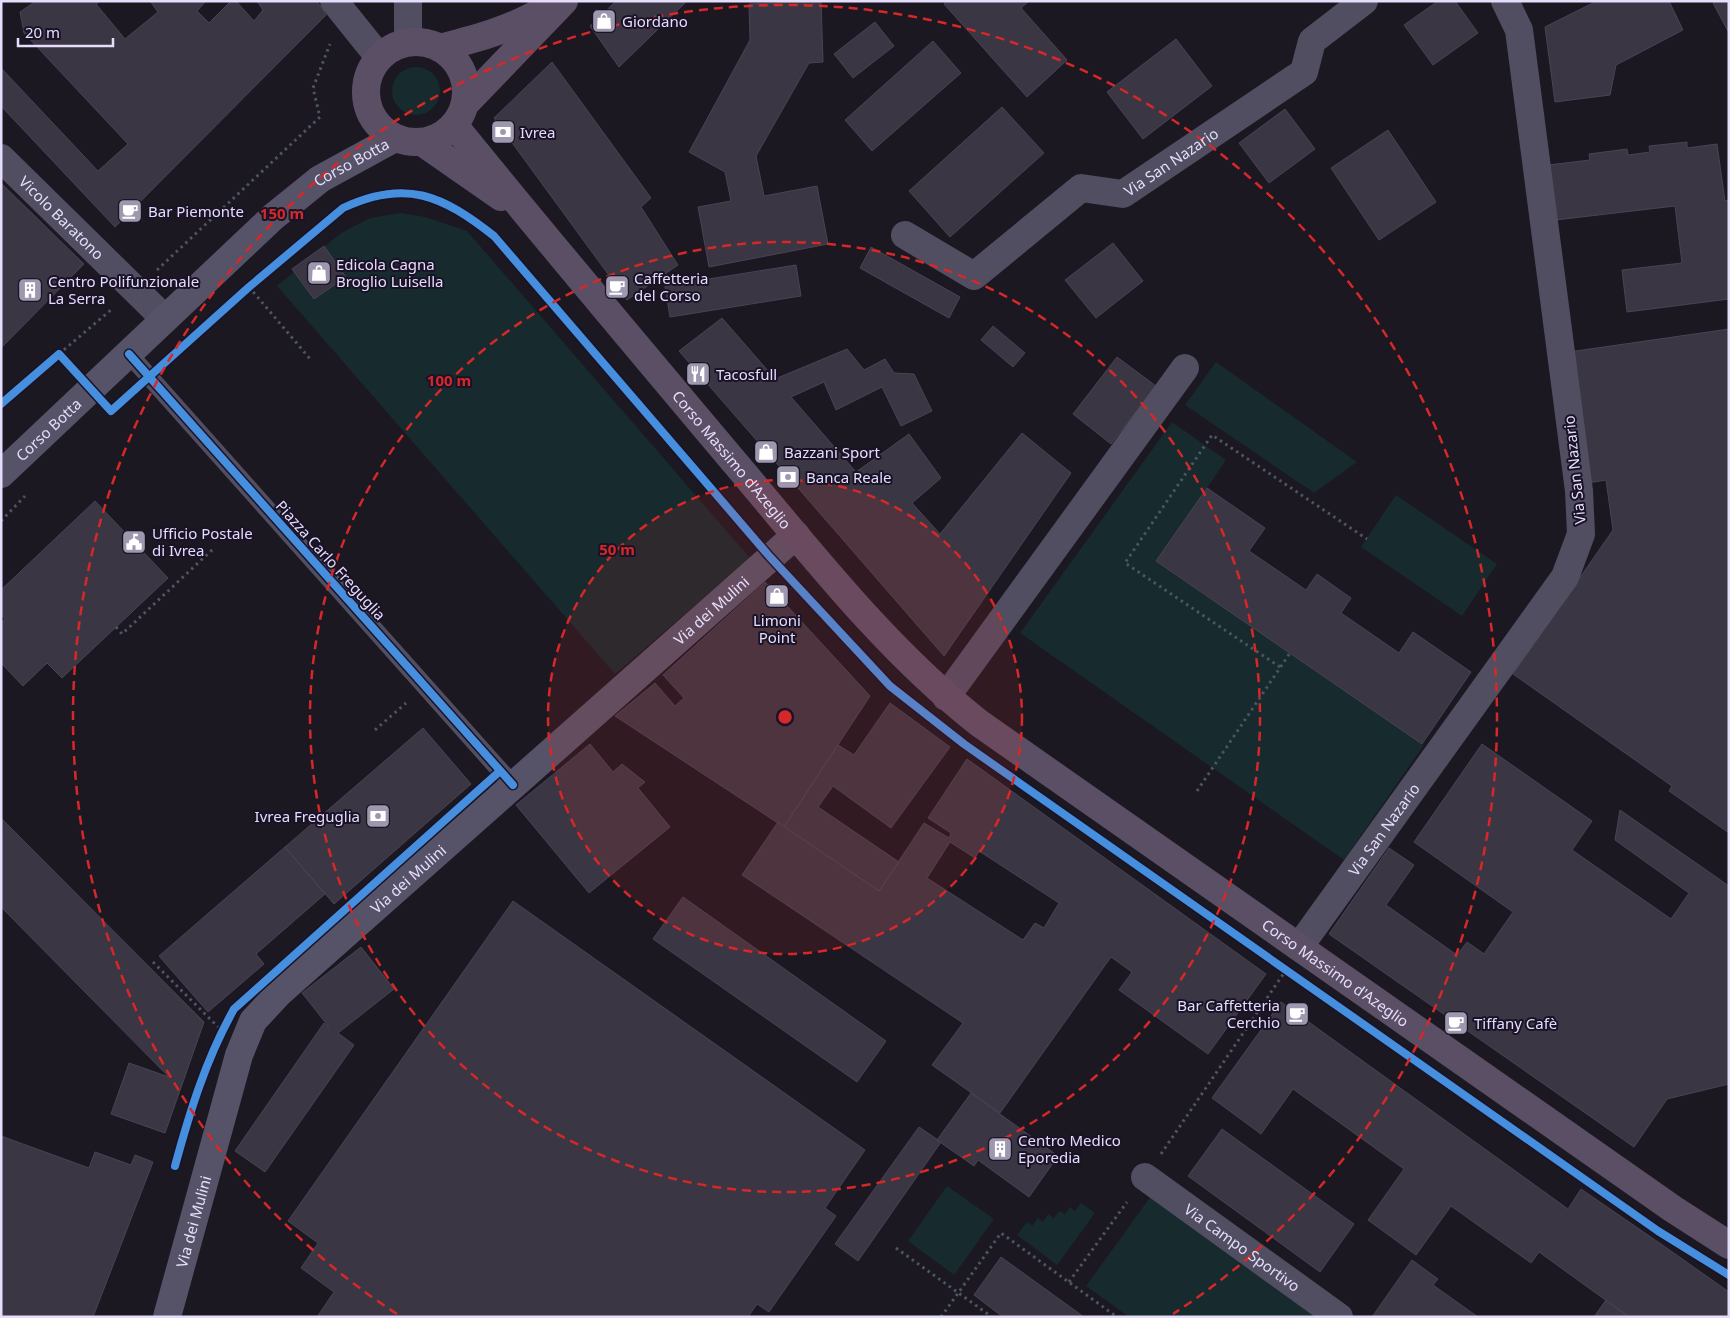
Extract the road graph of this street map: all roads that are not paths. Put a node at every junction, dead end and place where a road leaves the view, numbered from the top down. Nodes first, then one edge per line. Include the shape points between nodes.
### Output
1 (408, 1) edge
2 (558, 1) edge
3 (564, 1) edge
4 (1364, 1) edge
5 (1505, 1) edge
6 (338, 7) edge
7 (408, 42) junction
8 (440, 48) junction
9 (379, 57) junction
10 (459, 114) junction
11 (395, 138) junction
12 (422, 142) junction
13 (1, 158) edge
14 (526, 215) junction
15 (905, 235) dead end
16 (165, 319) junction
17 (129, 354) junction
18 (1185, 368) dead end
19 (1, 474) edge
20 (796, 535) junction
21 (946, 697) junction
22 (513, 785) junction
23 (1293, 959) junction
24 (1145, 1177) road end
25 (1729, 1245) edge
26 (167, 1317) edge
27 (1339, 1317) edge

1 - 7 street
2 - 8 main road via 516,25
3 - 10 main road
4 - 15 street, Via San Nazario via 1312,41 1304,72 1123,194 1081,188 974,276
5 - 23 street, Via San Nazario via 1519,30 1579,491 1581,534 1565,577
6 - 9 street
7 - 8 main road via 429,43
7 - 9 main road via 390,48
8 - 10 main road via 453,58 462,72 466,89
9 - 11 main road via 367,78 367,107 377,124
10 - 12 main road via 440,136
10 - 14 main road, Corso Massimo d'Azeglio
11 - 12 main road
11 - 16 street, Corso Botta via 306,190
12 - 14 main road, Corso Massimo d'Azeglio
13 - 16 street, Vicolo Baratono
14 - 20 main road, Corso Massimo d'Azeglio
16 - 17 street, Corso Botta
17 - 19 street, Corso Botta
17 - 22 lane, Piazza Carlo Freguglia
18 - 21 street
20 - 21 main road, Corso Massimo d'Azeglio via 902,654
20 - 22 street, Via dei Mulini
21 - 23 main road, Corso Massimo d'Azeglio
22 - 26 street, Via dei Mulini via 278,993 253,1021 239,1055
23 - 25 main road, Corso Massimo d'Azeglio
24 - 27 street, Via Campo Sportivo

